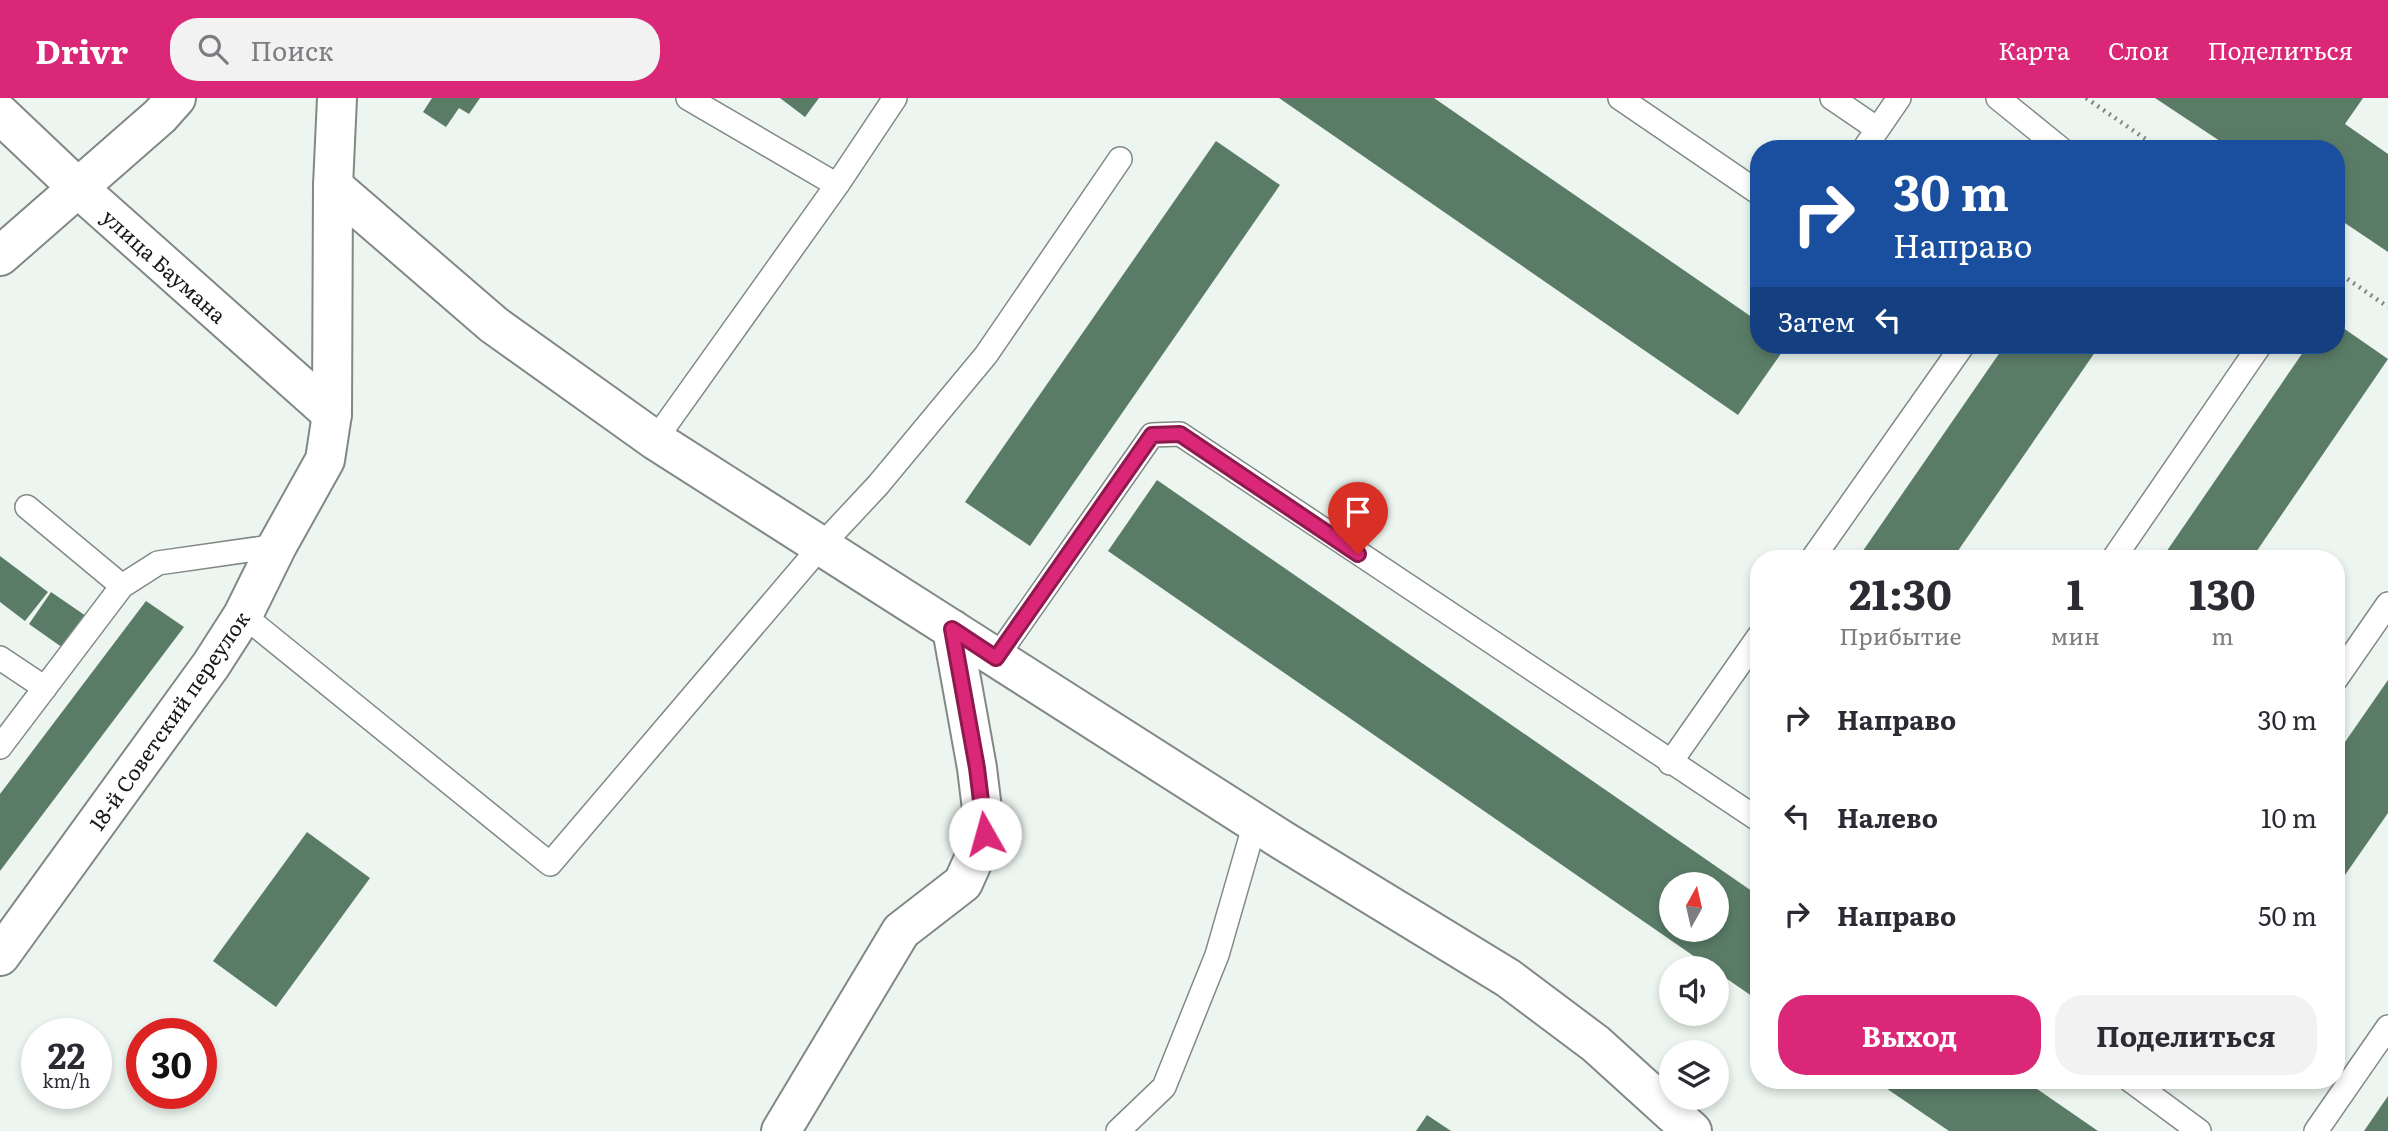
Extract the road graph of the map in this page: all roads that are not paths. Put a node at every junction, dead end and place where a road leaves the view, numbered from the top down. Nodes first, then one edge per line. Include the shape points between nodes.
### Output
1 (176, 98) edge
2 (337, 98) edge
3 (688, 98) edge
4 (895, 98) edge
5 (1620, 98) edge
6 (1832, 98) edge
7 (1899, 98) edge
8 (1998, 98) edge
9 (0, 114) edge
10 (1876, 128) junction
11 (1869, 140) edge
12 (2050, 140) edge
13 (1120, 159) dead end
14 (837, 185) junction
15 (333, 186) junction
16 (1750, 187) edge
17 (78, 188) junction
18 (0, 256) edge
19 (1957, 354) edge
20 (2254, 354) edge
21 (332, 414) junction
22 (655, 440) junction
23 (27, 507) dead end
24 (277, 546) junction
25 (821, 546) junction
26 (1819, 550) edge
27 (2119, 550) edge
28 (122, 586) junction
29 (2388, 604) edge
30 (243, 615) junction
31 (952, 629) junction
32 (1750, 649) edge
33 (996, 658) junction
34 (0, 659) edge
35 (2345, 666) edge
36 (45, 688) junction
37 (0, 747) edge
38 (1670, 762) junction
39 (1750, 814) edge
40 (1255, 823) junction
41 (0, 956) edge
42 (2388, 1027) edge
43 (2142, 1089) edge
44 (781, 1131) edge
45 (1118, 1131) edge
46 (1693, 1131) edge
47 (2199, 1131) edge
48 (2316, 1131) edge

1 - 17 street
2 - 15 street, 18-й Советский переулок
3 - 14 lane
4 - 14 lane
5 - 16 lane
6 - 10 lane
7 - 10 lane
8 - 12 lane
9 - 17 street, улица Баумана
10 - 11 lane
13 - 25 lane via 986,355
14 - 22 lane
15 - 21 street, 18-й Советский переулок
15 - 22 street via 494,325
17 - 18 street
17 - 21 street, улица Баумана
19 - 26 lane
20 - 27 lane
21 - 24 street, 18-й Советский переулок via 325,460
22 - 25 street
23 - 28 lane
24 - 28 lane via 158,563
24 - 30 street, 18-й Советский переулок
25 - 30 lane via 550,864
25 - 31 street
28 - 36 lane
29 - 35 lane
30 - 41 street, 18-й Советский переулок
31 - 33 street
31 - 44 street via 985,834 963,883 901,931
32 - 38 lane
33 - 38 lane via 1152,435 1180,434
33 - 40 street
34 - 36 lane
36 - 37 lane
38 - 39 lane
40 - 45 lane via 1217,955 1164,1087
40 - 46 street via 1508,978 1596,1044
42 - 48 lane
43 - 47 lane

